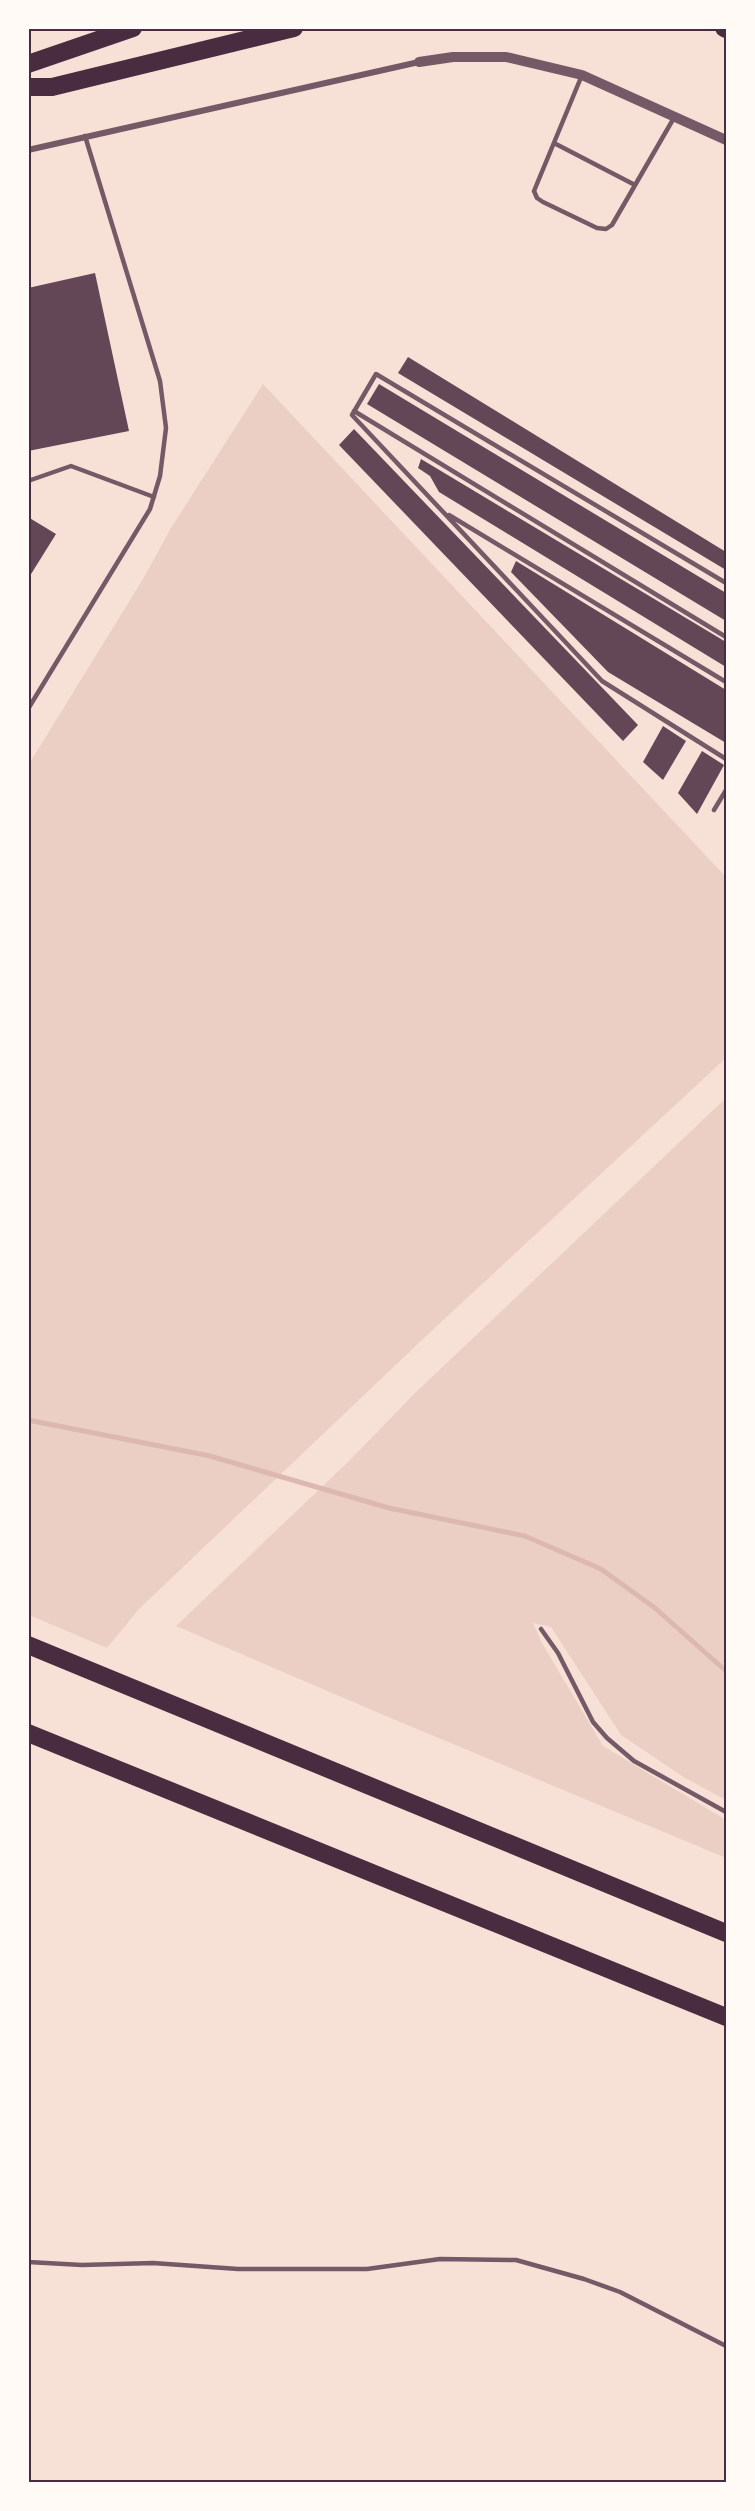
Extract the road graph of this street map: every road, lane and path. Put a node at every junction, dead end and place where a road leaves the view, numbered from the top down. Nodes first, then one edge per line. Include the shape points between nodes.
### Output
1 (133, 28) edge
2 (294, 28) edge
3 (419, 62) joint
4 (28, 64) edge
5 (582, 75) junction
6 (28, 87) edge
7 (675, 116) junction
8 (85, 136) junction
9 (726, 140) edge
10 (554, 143) junction
11 (28, 150) edge
12 (635, 184) junction
13 (354, 411) junction
14 (28, 481) edge
15 (154, 497) junction
16 (442, 511) junction
17 (726, 583) edge
18 (726, 637) edge
19 (726, 682) edge
20 (28, 709) edge
21 (726, 759) edge
22 (726, 790) edge
23 (714, 810) dead end
24 (541, 1629) dead end
25 (28, 1645) edge
26 (28, 1733) edge
27 (726, 1812) edge
28 (726, 1933) edge
29 (726, 2017) edge
30 (28, 2262) edge
31 (726, 2346) edge

1 - 4 highway
2 - 6 highway via 52,87
3 - 5 street via 453,57 506,57
3 - 8 street
5 - 7 street
5 - 10 lane
7 - 9 street
7 - 12 lane
8 - 11 street
8 - 15 lane via 160,381 166,428
10 - 12 lane
10 - 12 lane via 534,191 543,202 597,228 606,228 612,225
13 - 16 lane via 351,415
13 - 17 lane via 376,374
13 - 18 lane
14 - 15 lane via 71,466
15 - 20 lane
16 - 19 lane
16 - 21 lane via 602,681
22 - 23 lane
24 - 27 lane via 558,1653 593,1722 607,1738 633,1761
25 - 28 highway
26 - 29 highway
30 - 31 lane via 367,2269 440,2259 516,2260 620,2292

